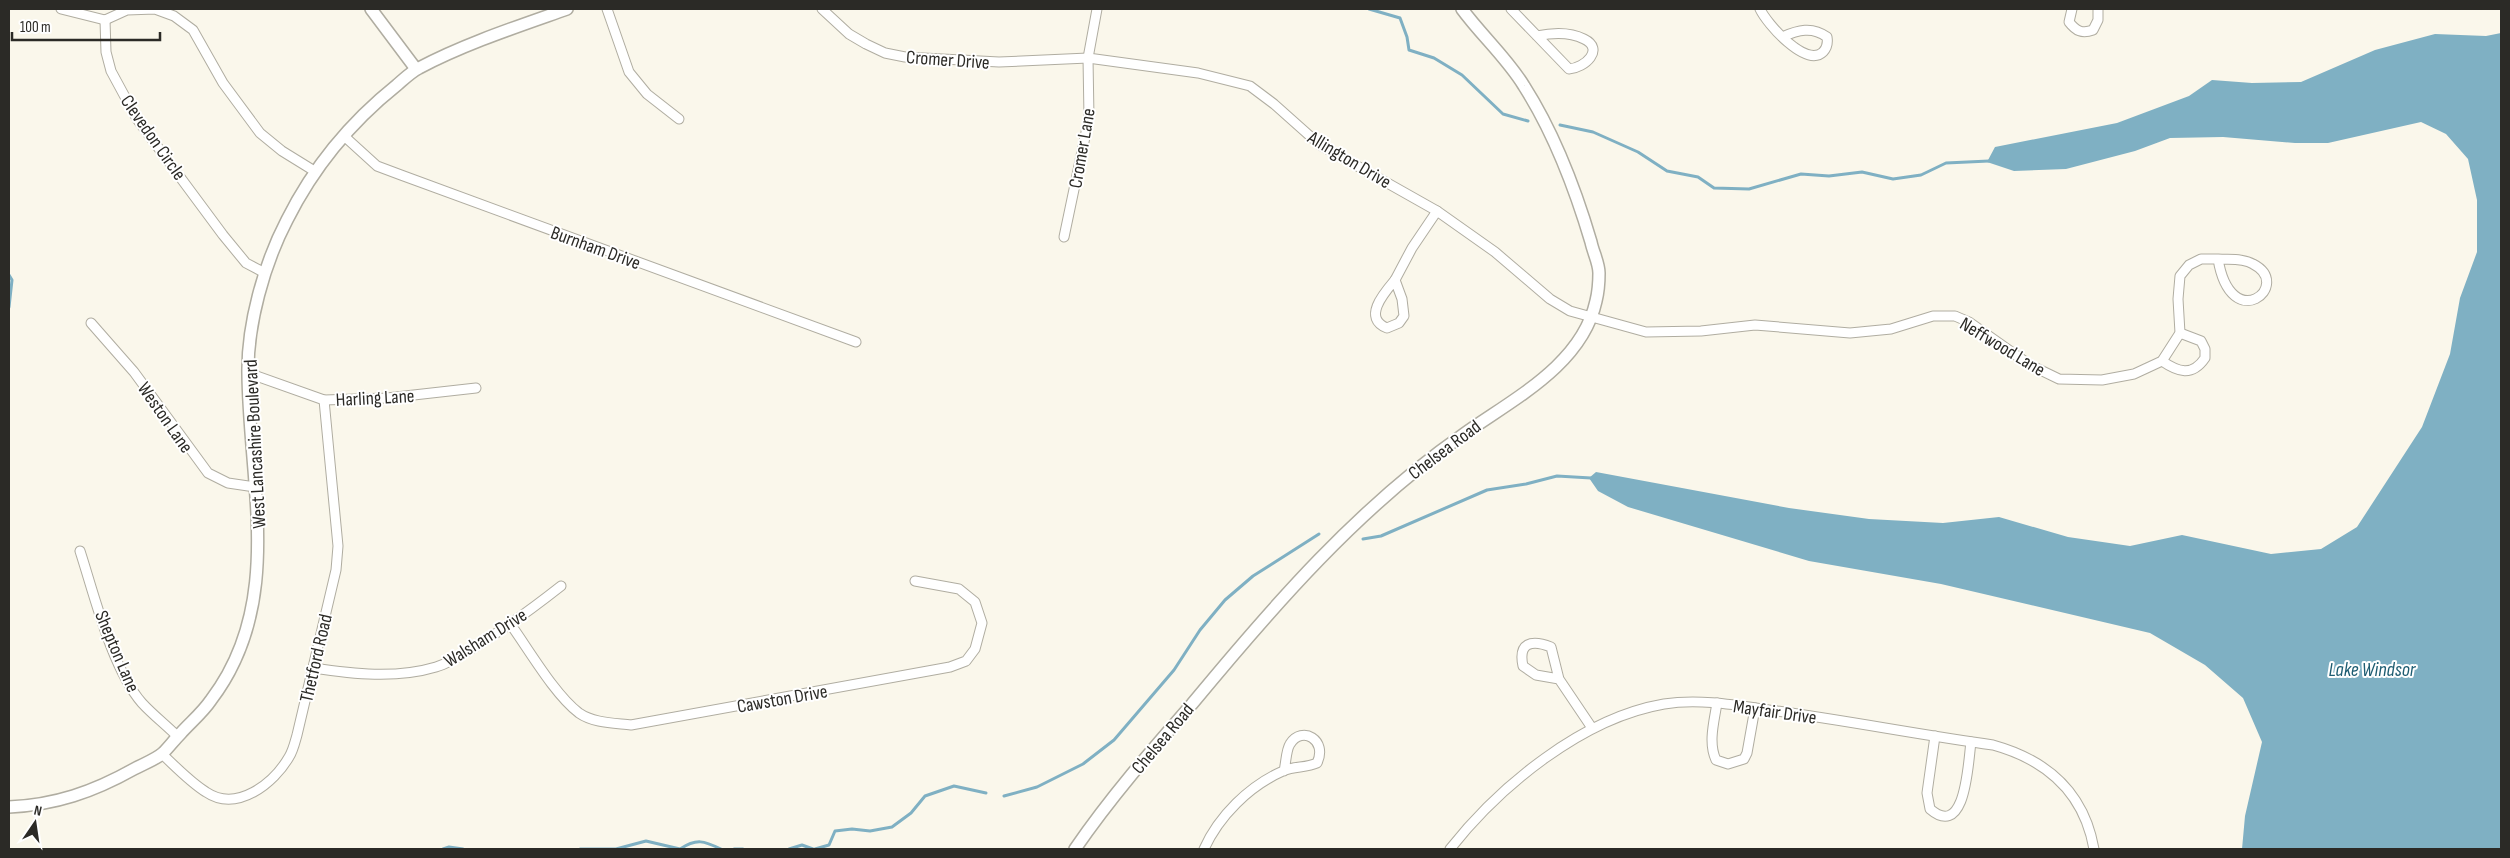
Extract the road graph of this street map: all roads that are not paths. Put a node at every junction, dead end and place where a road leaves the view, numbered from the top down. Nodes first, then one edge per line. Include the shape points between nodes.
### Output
1 (62, 9) edge
2 (371, 9) edge
3 (567, 9) edge
4 (607, 9) edge
5 (822, 9) edge
6 (1097, 9) edge
7 (1462, 9) edge
8 (1511, 9) edge
9 (1760, 9) edge
10 (2072, 9) edge
11 (2098, 9) edge
12 (105, 20) junction
13 (1537, 36) junction
14 (1782, 37) junction
15 (1088, 58) junction
16 (416, 69) junction
17 (679, 119) dead end
18 (344, 136) junction
19 (316, 172) junction
20 (1437, 211) junction
21 (1064, 237) dead end
22 (2218, 259) junction
23 (265, 273) junction
24 (1395, 280) junction
25 (1591, 317) junction
26 (91, 323) dead end
27 (2180, 333) junction
28 (856, 342) dead end
29 (2162, 361) junction
30 (248, 373) junction
31 (476, 388) dead end
32 (324, 400) junction
33 (255, 487) junction
34 (80, 551) dead end
35 (914, 581) dead end
36 (561, 586) dead end
37 (511, 625) junction
38 (313, 668) junction
39 (1558, 679) junction
40 (1716, 703) junction
41 (1755, 708) junction
42 (1592, 728) junction
43 (1935, 736) junction
44 (178, 737) junction
45 (1971, 742) junction
46 (162, 754) junction
47 (1284, 770) junction
48 (9, 806) edge
49 (1075, 849) edge
50 (1204, 849) edge
51 (1450, 849) edge
52 (2094, 849) edge

1 - 12 street
2 - 16 street
3 - 16 street, West Lancashire Boulevard
4 - 17 street via 629,72 647,94
5 - 15 street, Cromer Drive via 849,34 866,44 885,53 905,57 1000,62
6 - 15 street, Cromer Lane
7 - 25 street, Chelsea Road via 1523,84 1552,135 1584,220 1599,272
8 - 13 street
9 - 14 street
10 - 11 street via 2069,22 2085,33 2094,30
12 - 19 street via 126,10 155,9 174,16 192,30 223,84 260,133
12 - 23 street, Clevedon Circle via 106,52 111,70 137,119 246,263
13 - 13 street via 1569,69 1579,68 1588,62 1592,53 1592,47 1585,39 1552,33
14 - 14 street via 1809,56 1818,56 1828,43 1827,37 1811,30 1800,30
15 - 20 street, Allington Drive via 1198,73 1250,86 1320,145
15 - 21 street, Cromer Lane via 1089,118
16 - 18 street, West Lancashire Boulevard via 376,102
18 - 19 street, West Lancashire Boulevard
18 - 28 street, Burnham Drive via 378,166 400,175
19 - 23 street, West Lancashire Boulevard via 286,221
20 - 24 street
20 - 25 street, Allington Drive via 1495,252 1550,298 1570,311
22 - 22 street via 2224,285 2233,295 2245,301 2262,295 2267,281 2260,268 2240,260
22 - 27 street via 2201,259 2189,265 2180,276
23 - 30 street, West Lancashire Boulevard via 253,327
24 - 24 street via 1378,300 1375,310 1377,321 1387,328 1399,323 1404,316
25 - 29 street, Neffwood Lane via 1646,332 1701,331 1755,325 1850,333 1891,330 1933,316 1955,316 1970,322 2030,365 2059,379 2102,380 2134,374
25 - 49 street, Chelsea Road via 1570,352 1540,380 1420,465 1326,554 1202,690 1104,807
26 - 33 street, Weston Lane via 134,372 208,474 228,484
27 - 29 street
27 - 29 street via 2201,341 2205,358 2193,371 2178,372
30 - 32 street, Harling Lane
30 - 33 street, West Lancashire Boulevard
31 - 32 street, Harling Lane via 388,398
32 - 38 street, Thetford Road via 338,546 336,570
33 - 44 street, West Lancashire Boulevard via 259,558 249,622 232,665 212,700
34 - 44 street, Shepton Lane via 126,676 141,702
35 - 37 street, Cawston Drive via 959,590 975,602 982,623 975,649 966,661 950,667 631,725 595,720 580,713 562,695
36 - 37 street, Walsham Drive
37 - 38 street, Walsham Drive via 452,661 436,667 387,674 353,674
38 - 46 street, Thetford Road via 290,756 272,778 244,797 225,799 207,793
39 - 39 street via 1551,647 1539,642 1523,649 1523,666 1536,675
39 - 42 street
40 - 41 street, Mayfair Drive
40 - 41 street via 1713,753 1716,760 1728,764 1744,760
40 - 42 street, Mayfair Drive via 1665,704
41 - 43 street, Mayfair Drive
42 - 51 street, Mayfair Drive via 1543,760 1469,825
43 - 45 street, Mayfair Drive
43 - 45 street via 1927,793 1930,809 1943,817 1957,812
44 - 46 street, West Lancashire Boulevard
45 - 52 street, Mayfair Drive via 2014,750 2041,764 2061,780 2081,808
46 - 48 street, West Lancashire Boulevard via 116,779 70,798 39,806
47 - 47 street via 1307,768 1317,763 1321,756 1320,745 1315,739 1307,736 1296,738 1289,744
47 - 50 street via 1240,799 1220,822

